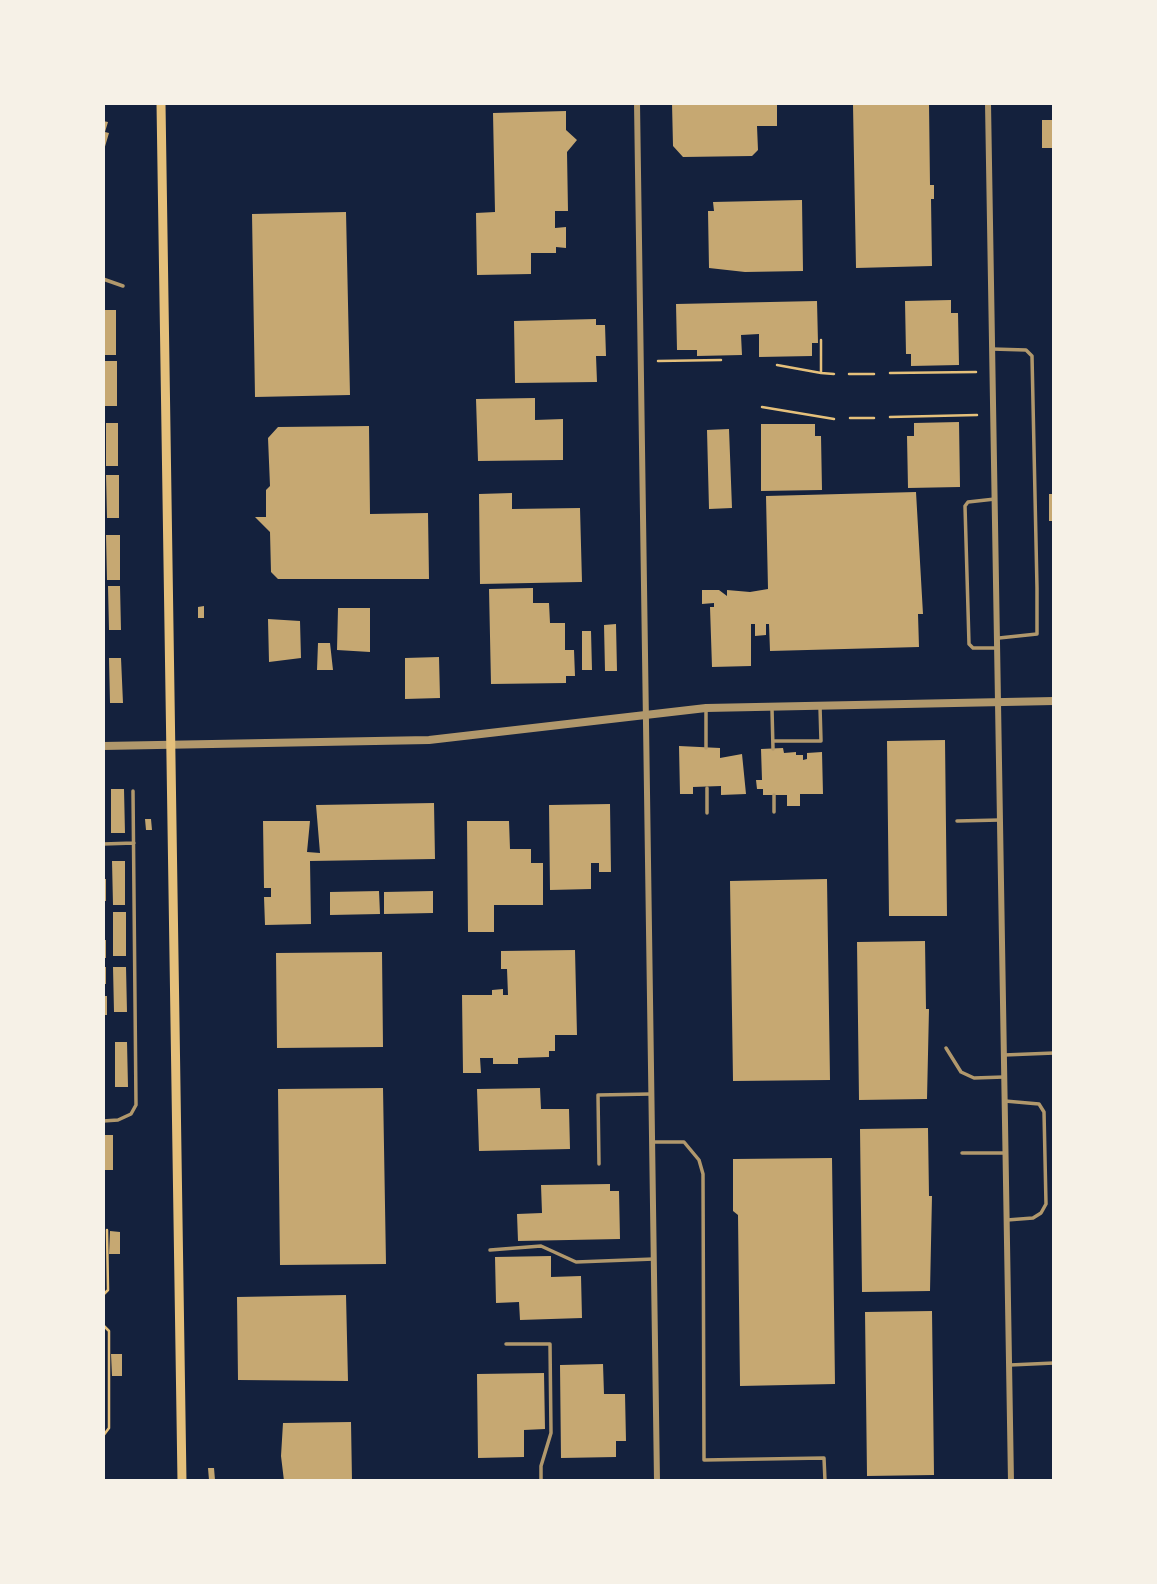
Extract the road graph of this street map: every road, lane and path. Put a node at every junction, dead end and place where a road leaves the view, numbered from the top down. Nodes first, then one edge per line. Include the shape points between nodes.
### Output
1 (161, 103) edge
2 (637, 103) edge
3 (988, 103) edge
4 (103, 279) edge
5 (123, 286) dead end
6 (821, 340) dead end
7 (992, 349) junction
8 (720, 360) dead end
9 (657, 362) dead end
10 (778, 366) dead end
11 (976, 372) dead end
12 (821, 373) junction
13 (890, 373) dead end
14 (834, 374) dead end
15 (849, 374) dead end
16 (874, 374) dead end
17 (762, 407) dead end
18 (977, 415) dead end
19 (890, 417) dead end
20 (850, 418) dead end
21 (874, 418) dead end
22 (834, 419) dead end
23 (995, 499) junction
24 (997, 638) junction
25 (998, 648) junction
26 (1054, 701) edge
27 (998, 702) junction
28 (820, 705) junction
29 (772, 706) junction
30 (706, 708) junction
31 (646, 713) junction
32 (773, 741) junction
33 (172, 744) junction
34 (103, 746) edge
35 (706, 748) dead end
36 (773, 749) dead end
37 (707, 788) dead end
38 (133, 791) dead end
39 (774, 795) dead end
40 (774, 811) dead end
41 (707, 813) dead end
42 (1000, 820) junction
43 (957, 821) dead end
44 (134, 843) junction
45 (103, 844) edge
46 (946, 1048) dead end
47 (1054, 1053) edge
48 (1004, 1055) junction
49 (1004, 1077) junction
50 (652, 1094) junction
51 (1005, 1101) junction
52 (103, 1121) edge
53 (652, 1142) junction
54 (962, 1153) dead end
55 (1006, 1153) junction
56 (599, 1164) dead end
57 (1007, 1220) junction
58 (107, 1230) dead end
59 (489, 1250) dead end
60 (654, 1259) junction
61 (105, 1280) edge
62 (103, 1295) edge
63 (103, 1325) edge
64 (103, 1331) edge
65 (109, 1331) junction
66 (506, 1344) dead end
67 (1054, 1363) edge
68 (1009, 1365) junction
69 (103, 1436) edge
70 (182, 1481) edge
71 (541, 1481) edge
72 (657, 1481) edge
73 (825, 1481) edge
74 (1011, 1481) edge

1 - 33 main road
2 - 31 street
3 - 7 street
4 - 5 lane
6 - 12 path
7 - 23 street
7 - 24 lane via 1026,350 1032,356 1037,588 1037,634
8 - 9 path
10 - 12 path
11 - 13 path
12 - 14 path
15 - 16 path
17 - 22 path
18 - 19 path
20 - 21 path
23 - 24 street
23 - 25 lane via 965,506 969,645
24 - 25 street
25 - 27 street
26 - 27 street
27 - 28 street
27 - 42 street
28 - 29 street
28 - 32 lane via 821,741
29 - 30 street
29 - 32 lane
30 - 31 street
30 - 35 lane
31 - 33 street via 429,740
31 - 50 street
32 - 36 lane
33 - 34 street
33 - 70 main road
37 - 41 lane
38 - 44 lane
39 - 40 lane
42 - 43 lane
42 - 48 street
44 - 45 lane
44 - 52 lane via 136,1105 131,1114
46 - 49 lane via 961,1072 974,1078
47 - 48 lane
48 - 49 street
49 - 51 street
50 - 53 street
50 - 56 lane via 598,1095
51 - 55 street
51 - 57 lane via 1039,1104 1044,1112 1046,1205 1033,1218
53 - 60 street
53 - 73 lane via 684,1142 699,1160 703,1174 705,1460 824,1458
54 - 55 lane
55 - 57 street
57 - 68 street
58 - 61 path
59 - 60 lane via 541,1246 576,1262
60 - 72 street
61 - 62 path
63 - 65 path
64 - 65 path
65 - 69 path via 110,1428
66 - 71 lane via 550,1344 551,1433
67 - 68 lane
68 - 74 street

